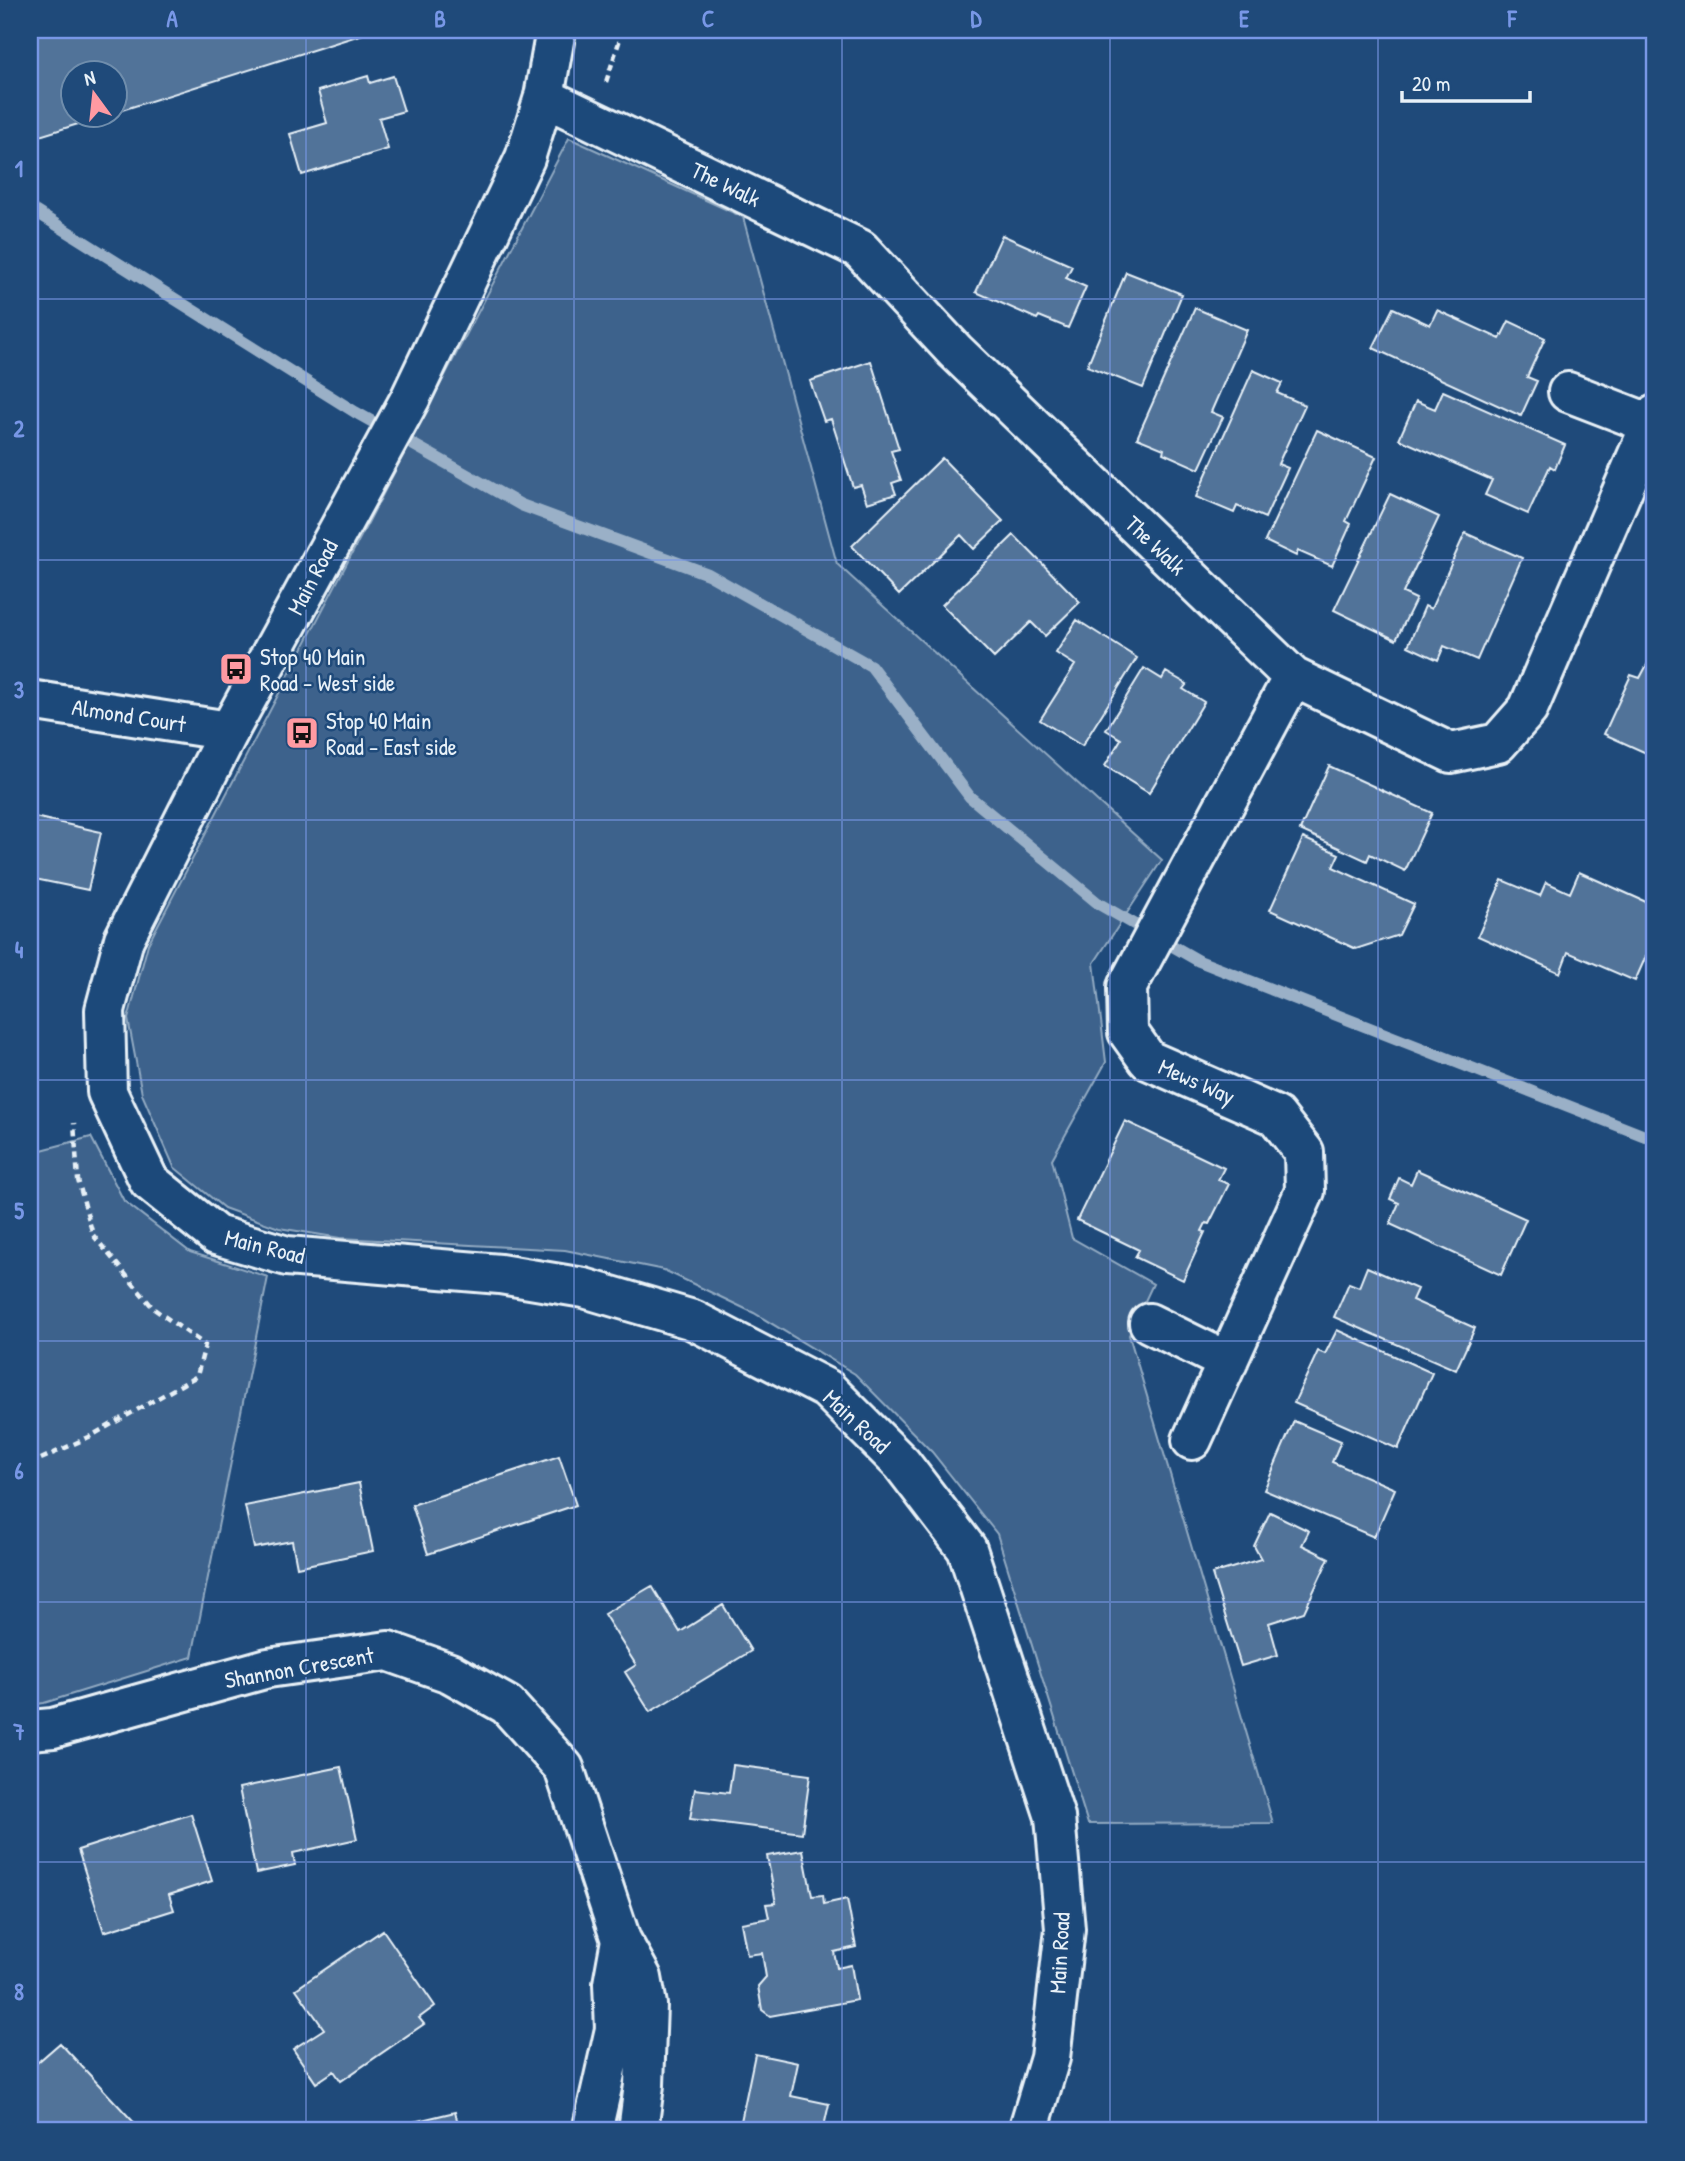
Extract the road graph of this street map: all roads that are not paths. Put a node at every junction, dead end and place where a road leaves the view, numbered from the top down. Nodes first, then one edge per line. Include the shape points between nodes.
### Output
1 (556, 30) edge
2 (544, 97) junction
3 (1568, 392) dead end
4 (1653, 420) edge
5 (1293, 677) junction
6 (30, 700) edge
7 (229, 731) junction
8 (1149, 1323) dead end
9 (1228, 1362) junction
10 (1192, 1440) dead end
11 (30, 1730) edge
12 (621, 1940) junction
13 (592, 2131) edge
14 (638, 2131) edge
15 (1028, 2131) edge

1 - 2 street, Main Road
2 - 5 street, The Walk via 860,249 955,351
2 - 7 street, Main Road via 525,158 405,407
3 - 4 street, The Walk
4 - 5 street, The Walk via 1528,709 1498,743 1451,753
5 - 9 street, Mews Way via 1127,987 1128,1032 1148,1060 1276,1116 1304,1152 1305,1191
6 - 7 street, Almond Court
7 - 15 street, Main Road via 124,939 106,1010 107,1092 149,1181 216,1235 287,1256 500,1274 584,1288 693,1320 827,1389 902,1464 967,1549 1055,1817 1065,1929 1050,2058
8 - 9 street
9 - 10 street, Mews Way
11 - 12 street, Shannon Crescent via 53,1728 268,1668 388,1651 450,1673 507,1705 564,1769
12 - 13 street, Shannon Crescent via 613,1984 615,2029
12 - 14 street, Shannon Crescent via 642,1978 647,2005

